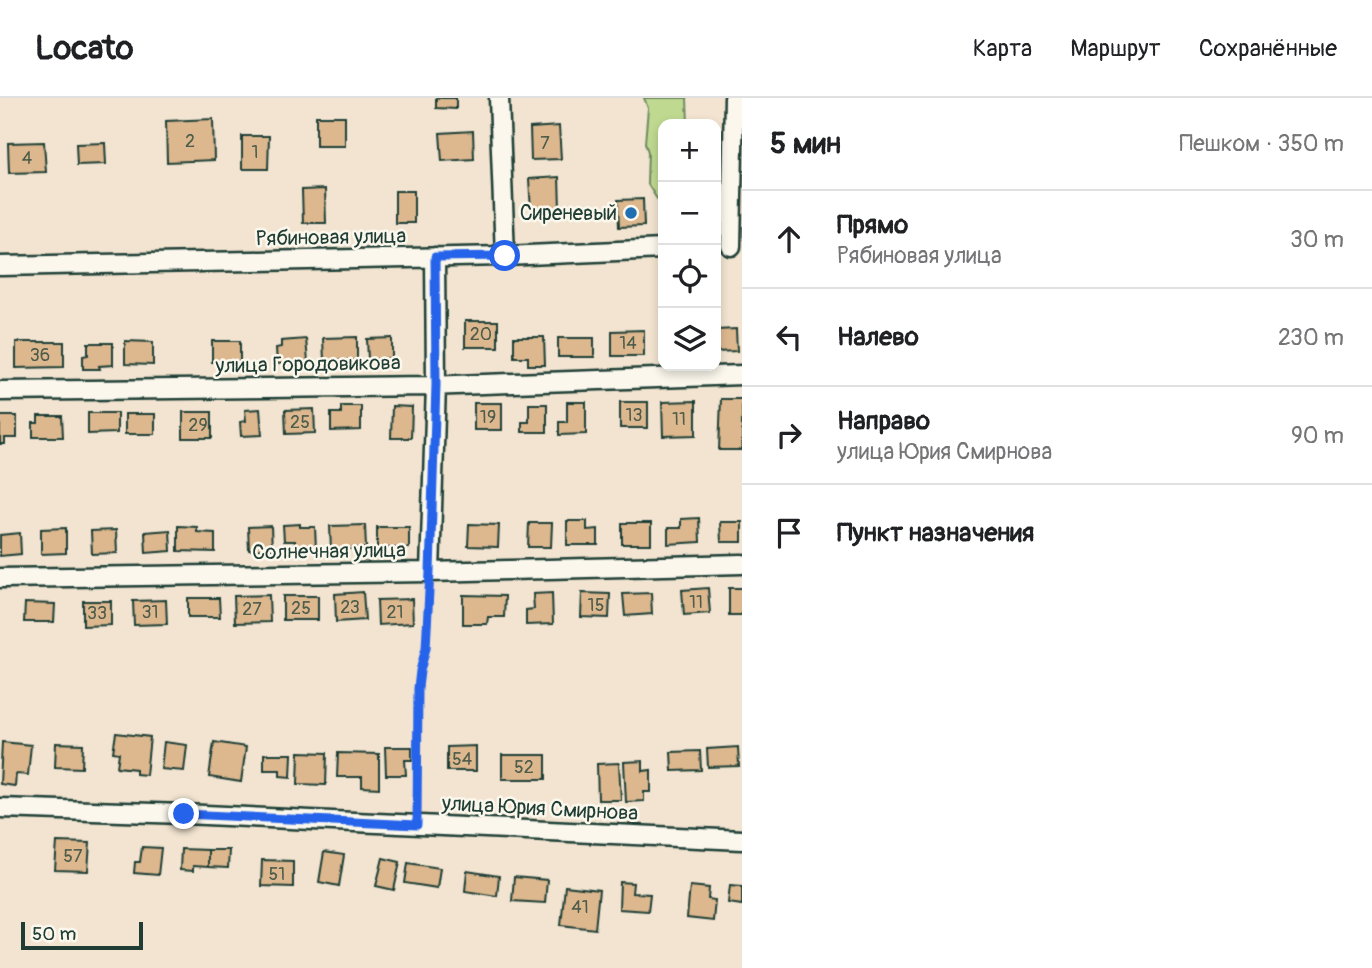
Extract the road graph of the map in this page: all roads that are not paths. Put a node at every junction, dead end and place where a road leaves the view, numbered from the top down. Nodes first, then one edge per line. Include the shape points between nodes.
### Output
1 (499, 98) edge
2 (734, 98) edge
3 (730, 246) edge
4 (658, 249) edge
5 (505, 256) junction
6 (435, 257) junction
7 (0, 266) edge
8 (742, 375) edge
9 (436, 385) junction
10 (0, 391) edge
11 (742, 564) edge
12 (430, 572) junction
13 (0, 578) edge
14 (0, 808) edge
15 (742, 840) edge

1 - 5 street
2 - 3 street
4 - 5 street, Рябиновая улица
5 - 6 street, Рябиновая улица
6 - 7 street, Рябиновая улица
6 - 9 street
8 - 9 street, улица Городовикова
9 - 10 street, улица Городовикова
9 - 12 street
11 - 12 street, Солнечная улица
12 - 13 street, Солнечная улица
14 - 15 street, улица Юрия Смирнова

